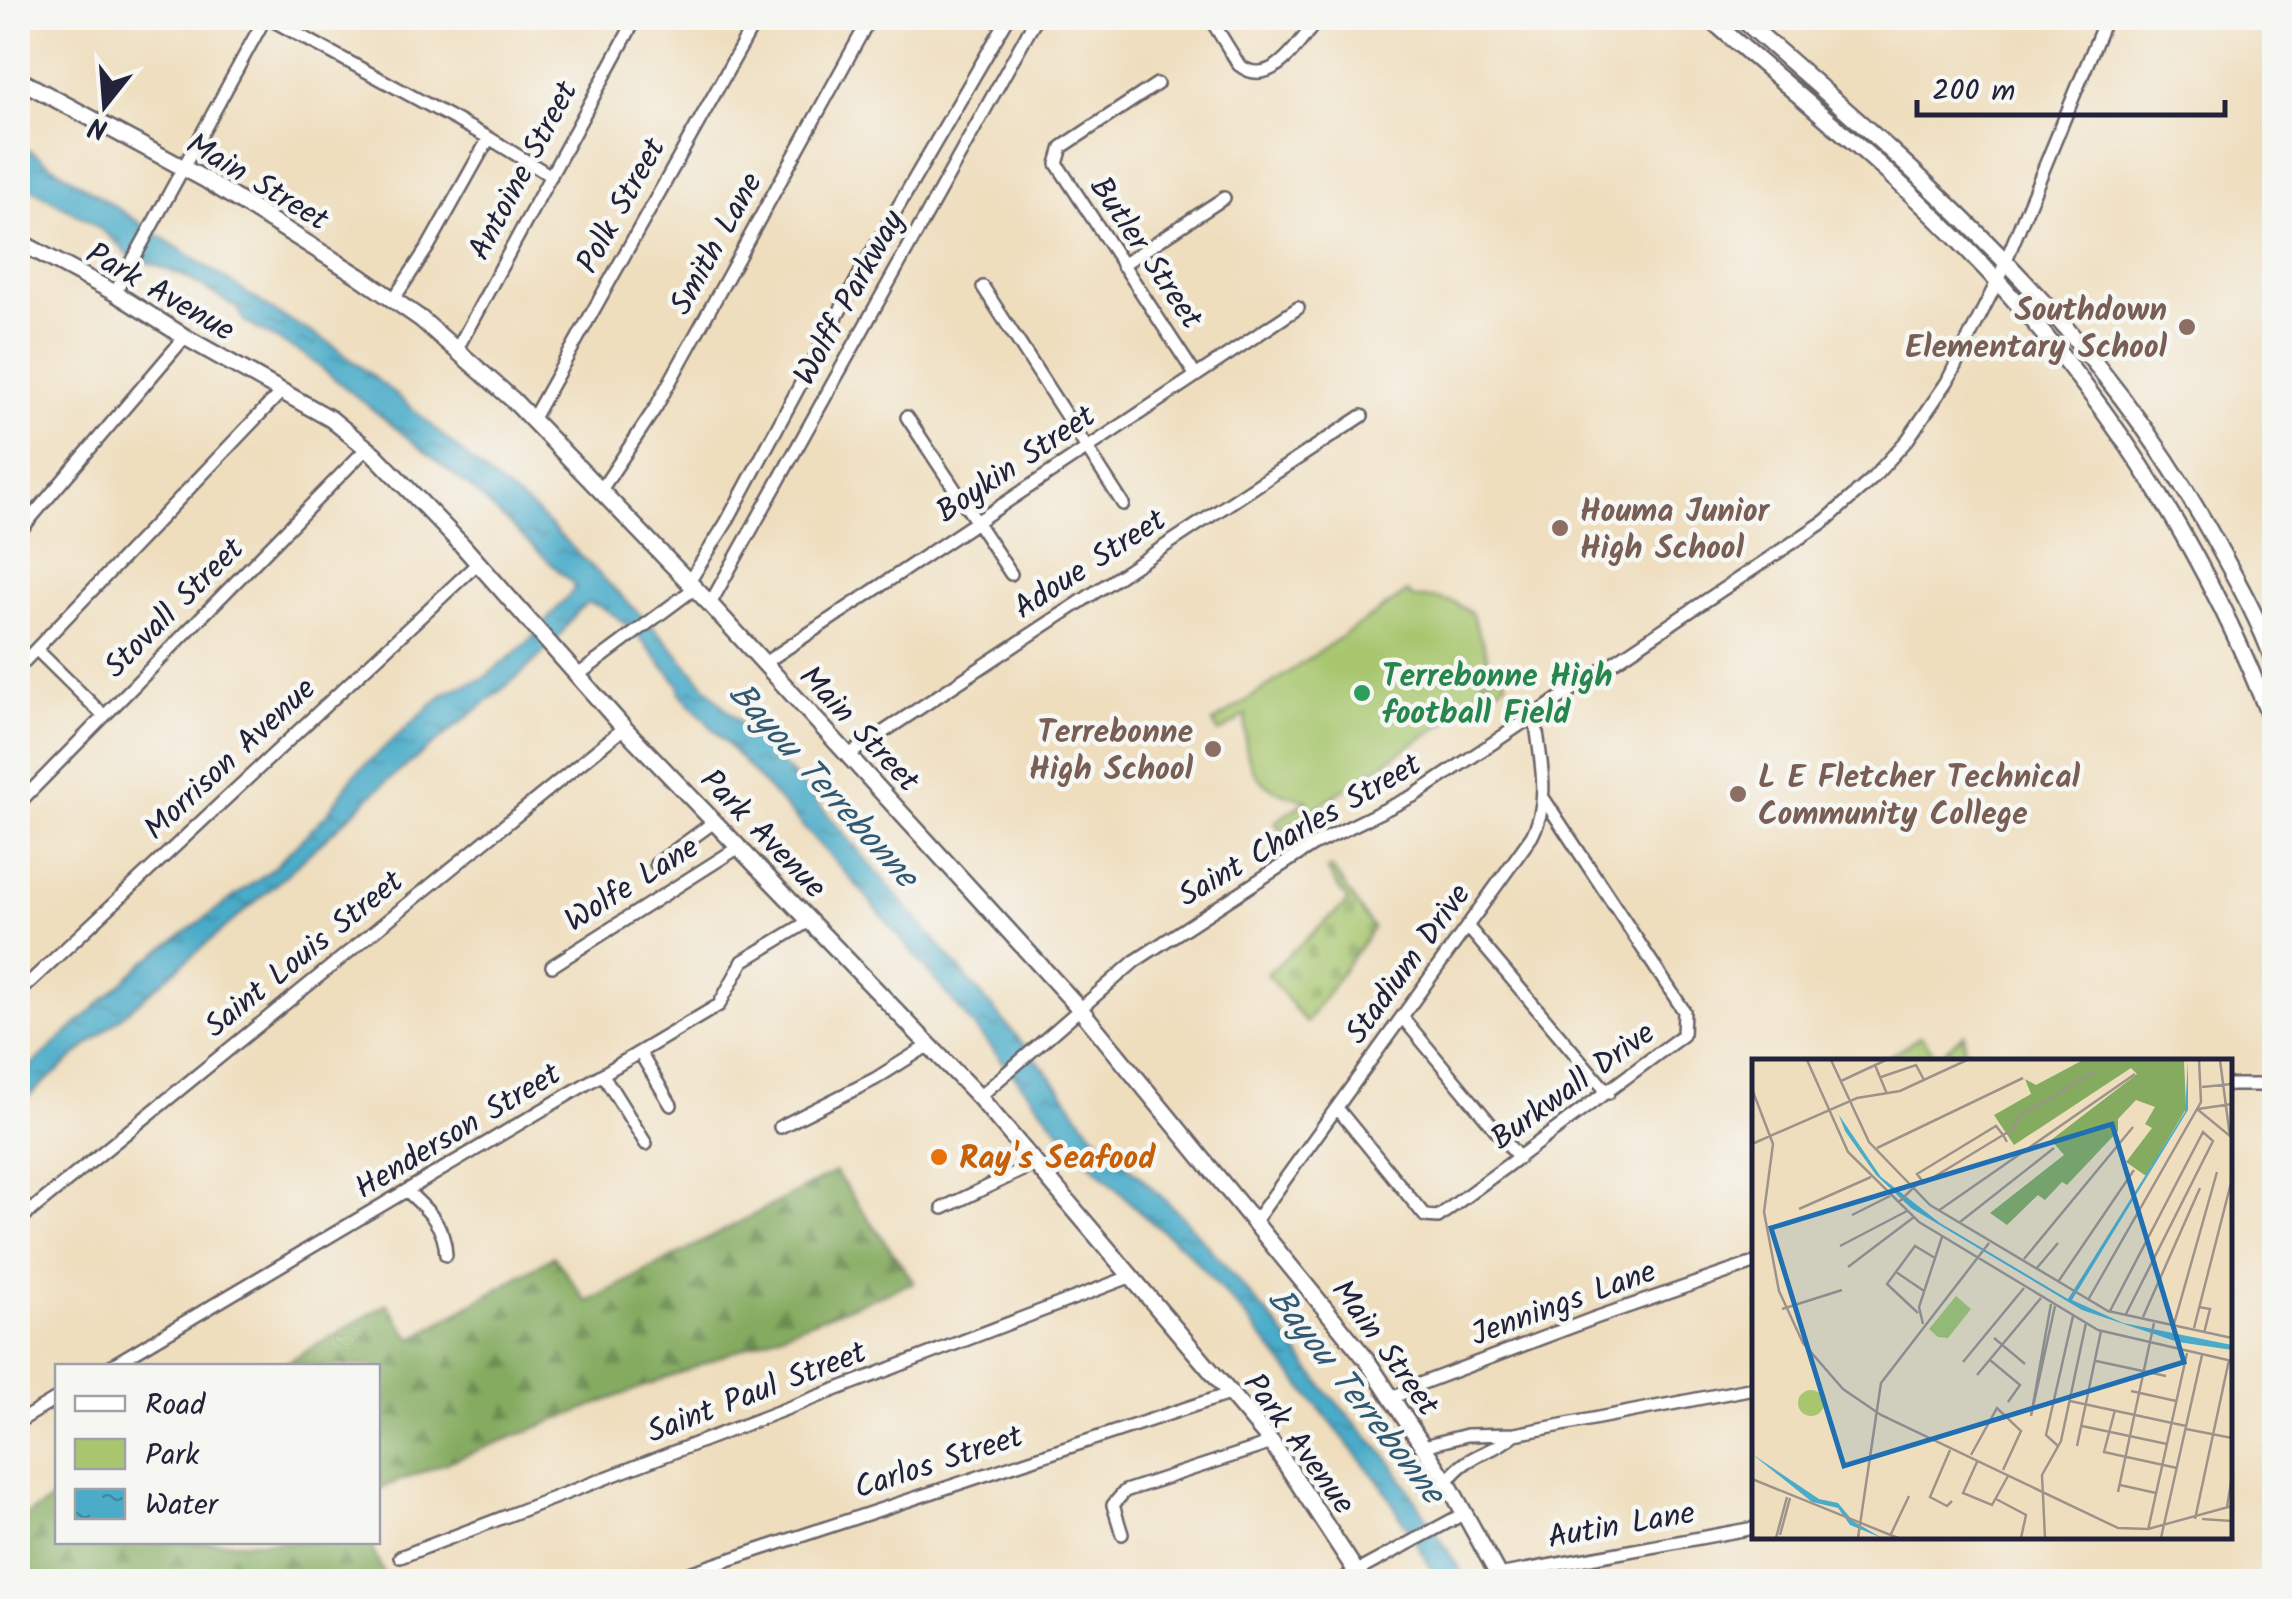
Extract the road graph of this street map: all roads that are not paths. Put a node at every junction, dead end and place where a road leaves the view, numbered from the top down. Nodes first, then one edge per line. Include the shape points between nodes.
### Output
1 (267, 18) edge
2 (636, 18) edge
3 (756, 18) edge
4 (870, 18) edge
5 (1008, 18) edge
6 (1036, 18) edge
7 (1210, 18) edge
8 (1319, 18) edge
9 (1709, 18) edge
10 (1740, 18) edge
11 (2106, 18) edge
12 (18, 78) edge
13 (1157, 84) dead end
14 (489, 138) junction
15 (184, 168) junction
16 (550, 176) junction
17 (1224, 198) dead end
18 (18, 242) edge
19 (2007, 260) junction
20 (1122, 265) junction
21 (1998, 282) junction
22 (983, 287) dead end
23 (114, 293) junction
24 (393, 300) junction
25 (1298, 308) dead end
26 (185, 338) junction
27 (457, 349) junction
28 (1196, 376) junction
29 (282, 391) junction
30 (1362, 416) dead end
31 (907, 417) dead end
32 (532, 420) junction
33 (367, 448) junction
34 (1086, 448) junction
35 (601, 490) junction
36 (1123, 504) dead end
37 (977, 521) junction
38 (726, 523) junction
39 (18, 533) edge
40 (748, 535) junction
41 (478, 563) junction
42 (1011, 574) dead end
43 (692, 585) junction
44 (710, 604) junction
45 (36, 649) junction
46 (2274, 662) edge
47 (763, 664) junction
48 (18, 668) edge
49 (578, 675) junction
50 (104, 716) junction
51 (1535, 716) junction
52 (624, 728) junction
53 (2274, 728) edge
54 (847, 756) junction
55 (1544, 799) junction
56 (18, 804) edge
57 (714, 822) junction
58 (739, 847) junction
59 (656, 864) dead end
60 (811, 920) junction
61 (1467, 926) junction
62 (552, 966) dead end
63 (18, 993) edge
64 (1080, 1009) junction
65 (1402, 1017) junction
66 (929, 1045) junction
67 (640, 1053) junction
68 (603, 1076) junction
69 (2232, 1085) edge
70 (2274, 1085) edge
71 (1608, 1093) junction
72 (980, 1097) junction
73 (671, 1105) dead end
74 (1337, 1108) junction
75 (780, 1127) dead end
76 (646, 1144) dead end
77 (1519, 1158) junction
78 (1036, 1164) junction
79 (407, 1191) junction
80 (944, 1208) dead end
81 (18, 1221) edge
82 (1254, 1221) junction
83 (446, 1255) dead end
84 (1752, 1264) edge
85 (1132, 1276) junction
86 (114, 1364) edge
87 (1752, 1388) edge
88 (1232, 1393) junction
89 (1393, 1398) junction
90 (55, 1400) edge
91 (18, 1422) edge
92 (1514, 1434) junction
93 (1272, 1443) junction
94 (1424, 1446) junction
95 (1447, 1482) junction
96 (1465, 1512) junction
97 (1752, 1528) edge
98 (1122, 1534) dead end
99 (400, 1558) dead end
100 (1361, 1576) edge
101 (1500, 1578) edge
102 (662, 1582) edge
103 (1337, 1582) edge

1 - 14 street
1 - 15 street
2 - 16 street, Antoine Street
3 - 32 street, Polk Street
4 - 35 street, Smith Lane via 656,407
5 - 38 street
6 - 40 street, Wolff Parkway
7 - 8 street via 1239,64 1261,73 1279,64
9 - 21 main road
10 - 19 main road
11 - 19 street, Saint Charles Street
12 - 15 main road, Main Street
13 - 20 street, Butler Street via 1062,147 1056,158
14 - 16 street
14 - 24 street
15 - 23 street
15 - 24 main road, Main Street
16 - 27 street, Antoine Street
17 - 20 street
18 - 23 main road, Park Avenue
19 - 21 street, Saint Charles Street
19 - 46 main road via 2119,390 2163,454 2235,577
20 - 28 street, Butler Street
21 - 51 street, Saint Charles Street via 1930,409 1872,480 1826,521
21 - 53 main road via 2066,359 2149,474 2226,614
22 - 34 street
23 - 26 main road, Park Avenue
24 - 27 main road, Main Street
25 - 28 street, Boykin Street
26 - 29 main road, Park Avenue
26 - 39 street
27 - 32 main road, Main Street
28 - 34 street, Boykin Street
29 - 33 main road, Park Avenue
29 - 45 street
30 - 54 street, Adoue Street
31 - 37 street
32 - 35 main road, Main Street
33 - 41 main road, Park Avenue
33 - 50 street, Stovall Street
34 - 36 street
34 - 37 street, Boykin Street
35 - 43 main road, Main Street
37 - 42 street
37 - 47 street, Boykin Street
38 - 40 street
38 - 43 street
40 - 44 street, Wolff Parkway
41 - 49 main road, Park Avenue
41 - 63 street, Morrison Avenue
43 - 44 main road, Main Street
43 - 49 street
44 - 47 main road, Main Street
45 - 48 street
45 - 50 street
47 - 54 main road, Main Street
49 - 52 main road, Park Avenue
50 - 56 street, Stovall Street
51 - 55 street, Stadium Drive
51 - 64 street, Saint Charles Street via 1415,795 1313,845 1227,899 1135,961
52 - 57 main road, Park Avenue
52 - 81 street, Saint Louis Street
54 - 64 main road, Main Street
55 - 61 street, Stadium Drive via 1532,836
55 - 71 street, Burkwall Drive via 1686,1019 1678,1041
57 - 58 main road, Park Avenue
57 - 59 street
58 - 60 main road, Park Avenue
58 - 62 street, Wolfe Lane
60 - 66 main road, Park Avenue
60 - 67 street, Henderson Street via 743,960 720,1005
61 - 65 street, Stadium Drive
61 - 71 street
64 - 72 street, Saint Charles Street
64 - 82 main road, Main Street
65 - 74 street, Stadium Drive
65 - 77 street
66 - 72 main road, Park Avenue
66 - 75 street
67 - 68 street, Henderson Street
67 - 73 street
68 - 76 street
68 - 79 street, Henderson Street
69 - 70 street
71 - 77 street, Burkwall Drive
72 - 78 main road, Park Avenue
74 - 77 street, Burkwall Drive via 1426,1216 1438,1217
74 - 82 street, Stadium Drive
78 - 80 street
78 - 85 main road, Park Avenue
79 - 83 street via 446,1237
79 - 86 street, Henderson Street
82 - 89 main road, Main Street
84 - 89 street, Jennings Lane
85 - 88 main road, Park Avenue
85 - 99 street, Saint Paul Street
87 - 92 street
88 - 93 main road, Park Avenue
88 - 102 street, Carlos Street
89 - 94 main road, Main Street
90 - 91 street
92 - 94 street via 1467,1435
92 - 95 street via 1461,1462
93 - 98 street via 1125,1491 1113,1505
93 - 100 main road, Park Avenue
94 - 95 main road, Main Street
95 - 96 main road, Main Street
96 - 100 street
96 - 101 main road, Main Street
97 - 101 street, Autin Lane
100 - 103 street

